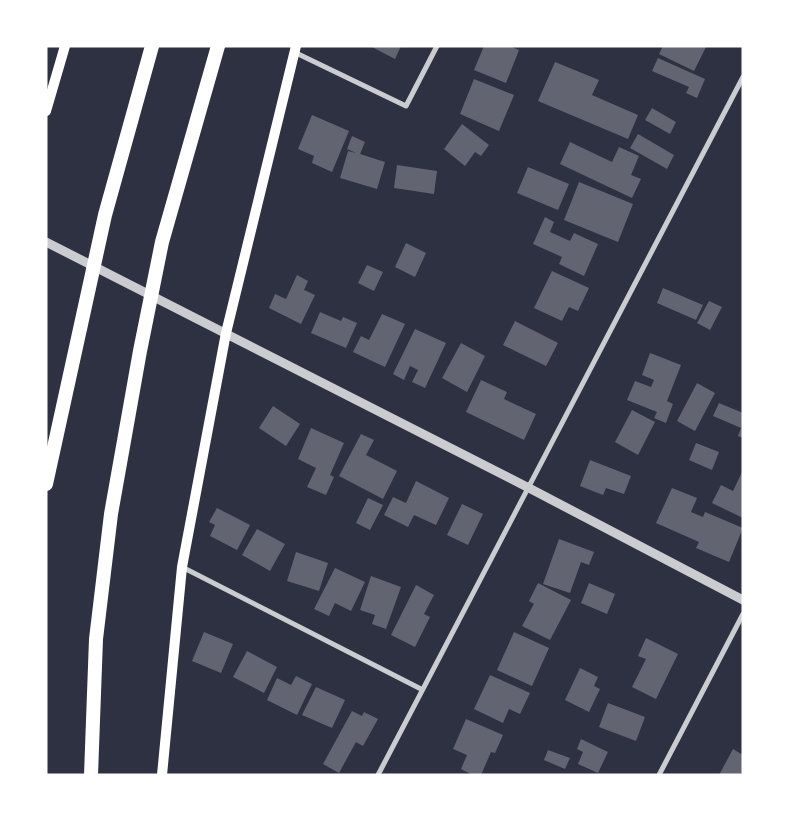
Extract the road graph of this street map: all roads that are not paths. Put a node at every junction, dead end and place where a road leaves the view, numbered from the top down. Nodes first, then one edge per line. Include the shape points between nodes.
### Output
1 (66, 46) edge
2 (152, 46) edge
3 (218, 46) edge
4 (437, 46) edge
5 (295, 49) edge
6 (743, 77) edge
7 (46, 111) edge
8 (46, 242) edge
9 (226, 333) junction
10 (46, 484) edge
11 (529, 488) junction
12 (182, 567) junction
13 (743, 600) edge
14 (743, 614) edge
15 (421, 689) junction
16 (91, 775) edge
17 (162, 775) edge
18 (378, 775) edge
19 (659, 775) edge

1 - 7 main road
2 - 10 highway via 105,215
3 - 16 highway via 162,242 140,351 112,514 96,640
4 - 5 street via 406,106
5 - 9 main road
6 - 11 street
8 - 9 street
9 - 11 street
9 - 12 main road
11 - 13 street
11 - 15 street
12 - 15 street
12 - 17 main road
14 - 19 street
15 - 18 street

